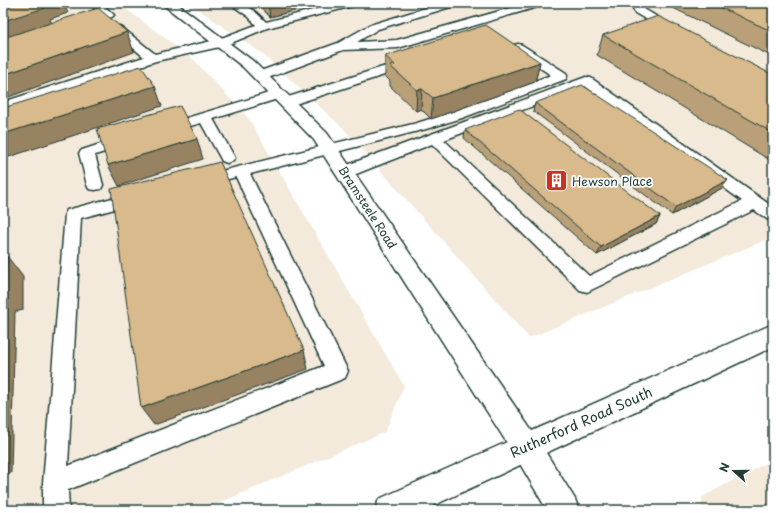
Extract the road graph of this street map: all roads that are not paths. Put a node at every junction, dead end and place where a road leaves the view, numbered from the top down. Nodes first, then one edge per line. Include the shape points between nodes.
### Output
1 (94, 3) edge
2 (168, 3) edge
3 (234, 3) edge
4 (353, 3) edge
5 (453, 3) edge
6 (540, 3) edge
7 (636, 3) edge
8 (263, 26) junction
9 (70, 27) edge
10 (116, 28) edge
11 (686, 37) edge
12 (509, 42) edge
13 (220, 43) junction
14 (342, 46) junction
15 (154, 58) junction
16 (423, 58) edge
17 (260, 76) junction
18 (283, 98) junction
19 (3, 106) edge
20 (205, 117) junction
21 (154, 133) edge
22 (139, 137) edge
23 (435, 139) junction
24 (329, 148) junction
25 (234, 164) junction
26 (345, 172) junction
27 (94, 185) dead end
28 (187, 185) edge
29 (149, 194) edge
30 (755, 202) junction
31 (773, 215) edge
32 (773, 335) edge
33 (526, 447) junction
34 (55, 483) junction
35 (56, 510) edge
36 (390, 510) edge
37 (564, 510) edge

1 - 9 lane via 108,15
2 - 13 street, Bramsteele Road
3 - 8 lane via 253,15
4 - 8 lane
5 - 14 lane via 374,26
6 - 14 lane via 398,44
7 - 11 lane via 639,11
8 - 13 lane
10 - 15 lane
12 - 24 lane via 561,76 451,117
13 - 15 lane
13 - 17 street, Bramsteele Road
14 - 17 lane
15 - 19 lane
16 - 18 lane
17 - 18 street, Bramsteele Road
18 - 20 lane
18 - 24 street, Bramsteele Road
20 - 21 lane
20 - 25 lane
22 - 27 lane via 87,153
23 - 26 lane
23 - 30 lane via 586,81
23 - 30 lane via 587,285
24 - 25 lane
24 - 26 street, Bramsteele Road
25 - 28 lane
25 - 34 lane via 337,371
26 - 33 street, Bramsteele Road
29 - 34 lane via 73,214
30 - 31 lane
32 - 33 street, Rutherford Road South
33 - 36 street, Rutherford Road South
33 - 37 street, Bramsteele Road
34 - 35 lane

